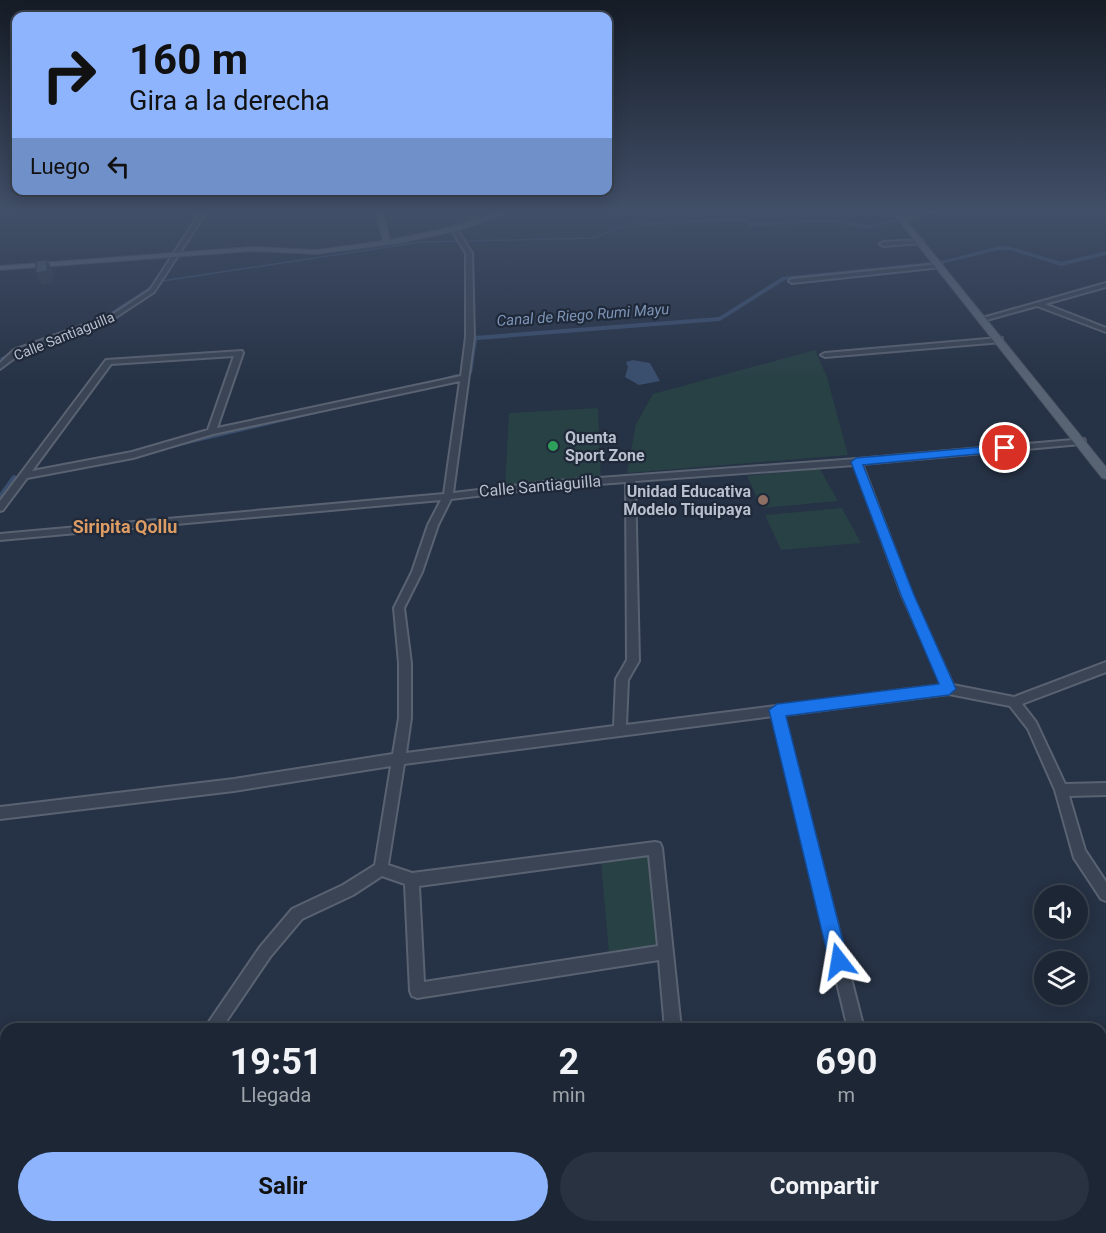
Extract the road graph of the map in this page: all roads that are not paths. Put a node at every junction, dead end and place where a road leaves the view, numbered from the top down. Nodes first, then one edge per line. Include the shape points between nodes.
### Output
1 (166, 269) edge
2 (469, 269) edge
3 (915, 269) edge
4 (942, 269) edge
5 (792, 281) dead end
6 (1106, 285) edge
7 (1090, 290) junction
8 (1106, 295) edge
9 (1038, 304) junction
10 (983, 319) junction
11 (1106, 330) edge
12 (999, 340) junction
13 (825, 355) dead end
14 (0, 367) edge
15 (464, 378) junction
16 (212, 432) junction
17 (1081, 441) junction
18 (856, 462) junction
19 (1106, 475) edge
20 (23, 476) junction
21 (630, 478) junction
22 (448, 496) junction
23 (0, 508) edge
24 (0, 537) edge
25 (1106, 667) edge
26 (949, 689) junction
27 (1014, 702) junction
28 (777, 710) junction
29 (620, 730) junction
30 (399, 759) junction
31 (1106, 789) edge
32 (1061, 790) junction
33 (0, 813) edge
34 (381, 869) junction
35 (412, 880) junction
36 (1106, 894) edge
37 (666, 952) junction
38 (216, 1023) edge
39 (672, 1023) edge
40 (855, 1023) edge

1 - 14 street, Calle Santiaguilla via 158,283 114,316 17,352
2 - 15 street via 470,335
3 - 5 street
4 - 10 main road
6 - 7 street
7 - 8 street
7 - 9 street
9 - 10 street
9 - 11 street
10 - 12 main road
12 - 13 street
12 - 17 main road
15 - 16 street
15 - 22 street
16 - 20 street via 133,455
16 - 20 street via 239,353 108,362
17 - 18 street, Calle Santiaguilla
17 - 19 main road
18 - 21 street, Calle Santiaguilla
18 - 26 street via 907,595
20 - 23 street
21 - 22 street, Calle Santiaguilla
21 - 29 street via 633,661 622,679
22 - 24 street, Calle Santiaguilla
22 - 30 street via 399,608 405,663 405,718
25 - 27 street
26 - 27 street
26 - 28 street
27 - 32 street via 1032,726
28 - 29 street
28 - 40 street
29 - 30 street
30 - 33 street via 234,785
30 - 34 street
31 - 32 street
32 - 36 street via 1079,853
34 - 35 street
34 - 38 street via 297,914 271,943
35 - 37 street via 655,848
35 - 37 street via 417,992
37 - 39 street

